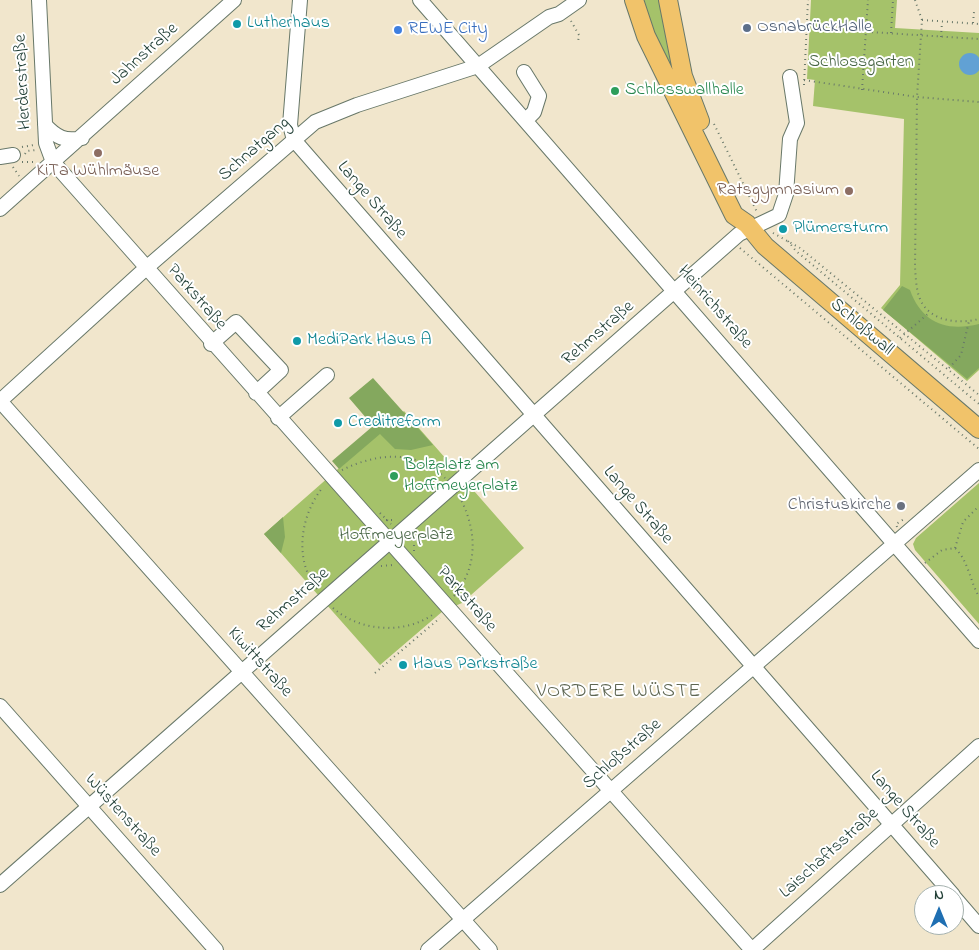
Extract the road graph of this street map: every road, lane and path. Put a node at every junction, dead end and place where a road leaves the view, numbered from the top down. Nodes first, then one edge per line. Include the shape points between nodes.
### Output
1 (39, 0) edge
2 (234, 0) edge
3 (300, 0) edge
4 (420, 0) edge
5 (579, 0) edge
6 (634, 0) edge
7 (668, 0) edge
8 (808, 0) edge
9 (868, 0) edge
10 (893, 0) edge
11 (915, 0) edge
12 (974, 12) dead end
13 (568, 17) dead end
14 (922, 20) junction
15 (942, 21) junction
16 (973, 23) junction
17 (979, 24) edge
18 (807, 28) junction
19 (866, 31) junction
20 (891, 33) junction
21 (921, 36) junction
22 (941, 37) junction
23 (979, 39) edge
24 (578, 42) dead end
25 (478, 66) junction
26 (524, 72) dead end
27 (797, 79) junction
28 (804, 88) dead end
29 (862, 90) junction
30 (917, 97) junction
31 (979, 102) edge
32 (526, 120) junction
33 (714, 124) dead end
34 (45, 125) junction
35 (82, 138) junction
36 (294, 140) junction
37 (47, 146) junction
38 (11, 159) edge
39 (53, 162) junction
40 (25, 187) junction
41 (779, 188) dead end
42 (758, 192) dead end
43 (754, 205) dead end
44 (0, 209) edge
45 (748, 226) junction
46 (776, 235) dead end
47 (787, 240) junction
48 (738, 247) dead end
49 (145, 269) junction
50 (838, 274) dead end
51 (836, 277) junction
52 (675, 293) junction
53 (930, 312) junction
54 (979, 319) edge
55 (969, 321) junction
56 (906, 333) junction
57 (900, 338) junction
58 (211, 344) junction
59 (948, 369) junction
60 (327, 375) dead end
61 (256, 393) junction
62 (979, 395) edge
63 (0, 401) edge
64 (979, 404) edge
65 (533, 416) junction
66 (278, 418) junction
67 (979, 429) edge
68 (979, 450) edge
69 (342, 470) dead end
70 (979, 470) edge
71 (447, 480) dead end
72 (325, 485) dead end
73 (458, 495) dead end
74 (979, 506) edge
75 (904, 517) dead end
76 (896, 524) dead end
77 (390, 542) junction
78 (894, 545) junction
79 (954, 548) junction
80 (917, 570) junction
81 (979, 597) edge
82 (325, 599) junction
83 (441, 608) junction
84 (979, 641) edge
85 (752, 667) junction
86 (242, 672) junction
87 (375, 673) dead end
88 (0, 706) edge
89 (979, 746) edge
90 (610, 790) junction
91 (88, 807) junction
92 (892, 824) junction
93 (0, 885) edge
94 (944, 885) edge
95 (964, 909) edge
96 (463, 920) junction
97 (979, 926) edge
98 (216, 950) edge
99 (428, 950) edge
100 (490, 950) edge
101 (752, 950) edge

1 - 34 street, Herderstraße
2 - 35 street, Jahnstraße
3 - 36 street via 290,125
4 - 25 street, Heinrichstraße
5 - 25 street, Schnatgang
6 - 45 main road, Schloßwall via 646,36 734,215
7 - 45 main road, Schloßwall via 679,58 694,107 744,209
8 - 18 path
9 - 19 path
10 - 20 path
11 - 14 path
12 - 16 path
13 - 24 path via 579,35
14 - 15 path
14 - 21 path
15 - 16 path
15 - 22 path
16 - 17 path
18 - 19 path
18 - 27 path
19 - 20 path
19 - 29 path
20 - 21 path
21 - 22 path
21 - 30 path
22 - 23 path
25 - 32 street, Heinrichstraße
25 - 36 street, Schnatgang via 357,105 315,122
26 - 32 street via 538,96 534,112
27 - 28 path
27 - 29 path
27 - 45 street, Rehmstraße via 797,123 790,139 783,207 774,218
29 - 30 path
30 - 31 path
30 - 53 path via 915,268 918,293
32 - 52 street, Heinrichstraße
33 - 43 path
34 - 35 street via 54,135 64,139
34 - 37 street, Herderstraße
35 - 39 street, Jahnstraße
36 - 49 street, Schnatgang
36 - 65 street, Lange Straße
37 - 38 path
37 - 38 path via 12,149
37 - 39 street, Herderstraße
38 - 40 path
39 - 40 street, Jahnstraße
39 - 49 street, Parkstraße
40 - 44 street, Jahnstraße
41 - 42 path
45 - 52 street, Rehmstraße
45 - 67 main road, Schloßwall via 765,246
46 - 47 path
47 - 51 path
47 - 57 path
48 - 68 path
49 - 58 street, Parkstraße
49 - 63 street, Schnatgang
50 - 51 path
51 - 56 path
52 - 65 street, Rehmstraße
52 - 78 street, Heinrichstraße
53 - 55 path via 940,318
53 - 56 path
54 - 55 path
55 - 59 path via 961,355
56 - 57 path
56 - 59 path
57 - 64 path
58 - 61 street, Parkstraße
58 - 61 street via 236,322 281,370
59 - 62 path
60 - 66 street
61 - 66 street, Parkstraße
63 - 86 street, Kiwittstraße
65 - 77 street, Rehmstraße
65 - 85 street, Lange Straße
66 - 77 street, Parkstraße
69 - 71 path via 369,459 401,456 428,464
70 - 78 street, Schloßstraße
72 - 82 path via 308,513 302,536 307,571
73 - 83 path via 472,529 472,559 458,591
74 - 79 path via 964,522
75 - 76 path
77 - 82 street, Rehmstraße
77 - 83 street, Parkstraße
78 - 80 street, Heinrichstraße
78 - 85 street, Schloßstraße
79 - 80 path via 942,550
79 - 81 path via 963,556
80 - 84 street, Heinrichstraße
82 - 83 path via 348,618 381,628 407,626
82 - 86 street, Rehmstraße
83 - 87 path via 441,617
83 - 90 street, Parkstraße
85 - 90 street, Schloßstraße
85 - 92 street, Lange Straße
86 - 91 street, Rehmstraße
86 - 96 street, Kiwittstraße
88 - 91 street, Wüstenstraße
89 - 92 street, Laischaftsstraße
90 - 96 street, Schloßstraße
90 - 101 street, Parkstraße
91 - 93 street, Rehmstraße
91 - 98 street, Wüstenstraße
92 - 94 street, Lange Straße
92 - 101 street, Laischaftsstraße
95 - 97 street, Lange Straße
96 - 99 street, Schloßstraße
96 - 100 street, Kiwittstraße

